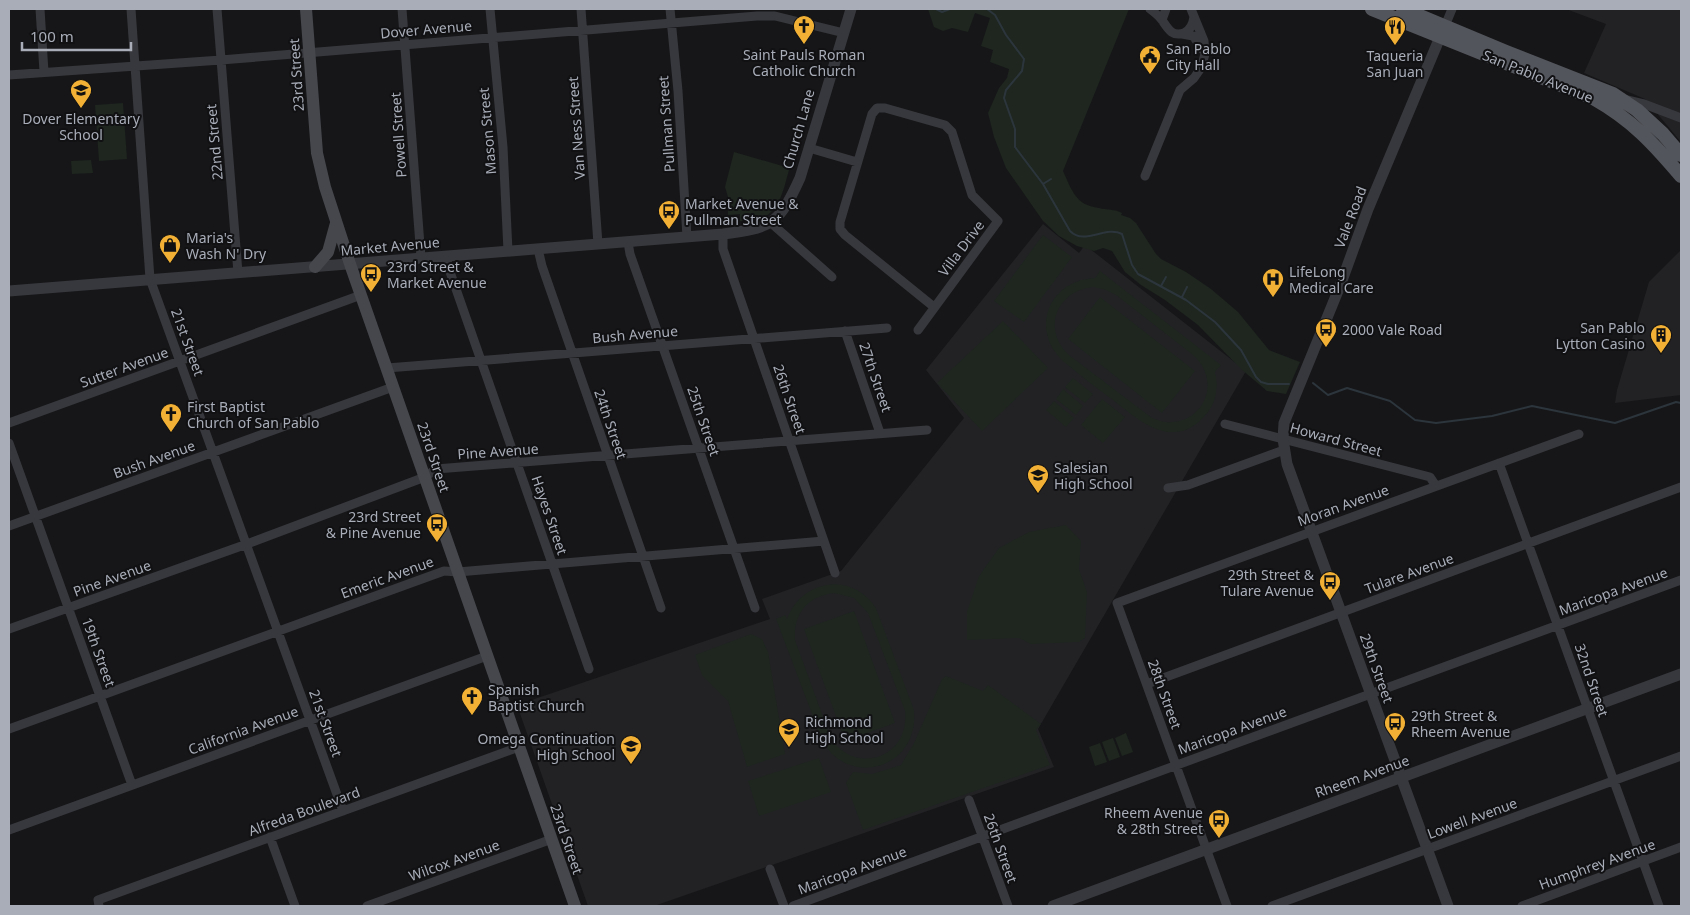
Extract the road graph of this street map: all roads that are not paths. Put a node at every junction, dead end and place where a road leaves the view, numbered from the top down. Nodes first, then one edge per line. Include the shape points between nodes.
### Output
1 (40, 9) edge
2 (131, 9) edge
3 (218, 9) edge
4 (306, 9) edge
5 (402, 9) edge
6 (490, 9) edge
7 (580, 9) edge
8 (670, 9) edge
9 (851, 9) edge
10 (1150, 9) edge
11 (1166, 9) edge
12 (1372, 9) edge
13 (1403, 9) edge
14 (1452, 9) edge
15 (757, 12) edge
16 (1194, 12) edge
17 (1162, 20) junction
18 (671, 23) junction
19 (582, 31) junction
20 (1443, 31) junction
21 (844, 33) junction
22 (1182, 34) junction
23 (492, 38) junction
24 (405, 45) junction
25 (309, 52) junction
26 (1205, 54) junction
27 (221, 60) junction
28 (135, 66) junction
29 (44, 72) junction
30 (9, 75) edge
31 (1592, 85) junction
32 (1577, 92) junction
33 (1623, 99) junction
34 (1681, 118) edge
35 (809, 148) junction
36 (1681, 155) edge
37 (857, 162) junction
38 (1145, 176) dead end
39 (1681, 176) edge
40 (336, 223) junction
41 (772, 223) junction
42 (723, 234) junction
43 (687, 237) junction
44 (628, 242) junction
45 (598, 244) junction
46 (538, 249) junction
47 (508, 251) junction
48 (446, 256) junction
49 (421, 258) junction
50 (350, 264) junction
51 (315, 267) junction
52 (238, 273) junction
53 (832, 278) dead end
54 (150, 279) junction
55 (9, 291) edge
56 (361, 295) junction
57 (934, 307) junction
58 (887, 328) dead end
59 (918, 330) dead end
60 (845, 331) junction
61 (754, 338) junction
62 (663, 346) junction
63 (572, 353) junction
64 (481, 360) junction
65 (180, 361) junction
66 (386, 368) junction
67 (393, 387) junction
68 (9, 423) edge
69 (1225, 424) dead end
70 (927, 430) dead end
71 (880, 433) junction
72 (1579, 434) dead end
73 (790, 442) junction
74 (9, 443) edge
75 (1283, 444) junction
76 (699, 449) junction
77 (213, 452) junction
78 (608, 456) junction
79 (517, 463) junction
80 (1499, 463) junction
81 (424, 477) junction
82 (1436, 486) junction
83 (1168, 488) dead end
84 (1681, 488) edge
85 (35, 516) junction
86 (9, 526) edge
87 (1311, 532) junction
88 (824, 541) junction
89 (246, 544) junction
90 (1529, 544) junction
91 (734, 549) junction
92 (643, 556) junction
93 (552, 564) junction
94 (458, 572) junction
95 (835, 573) dead end
96 (1681, 580) edge
97 (1117, 603) joint
98 (68, 608) junction
99 (661, 608) dead end
100 (755, 608) dead end
101 (1340, 612) junction
102 (1558, 625) junction
103 (9, 629) edge
104 (278, 631) junction
105 (487, 656) junction
106 (589, 669) dead end
107 (1681, 674) edge
108 (1147, 684) junction
109 (1370, 694) junction
110 (100, 696) junction
111 (1588, 709) junction
112 (311, 720) junction
113 (9, 729) edge
114 (519, 747) junction
115 (1681, 756) edge
116 (1176, 766) junction
117 (1400, 778) junction
118 (1613, 781) junction
119 (132, 785) junction
120 (969, 800) dead end
121 (343, 811) junction
122 (9, 830) edge
123 (982, 837) junction
124 (270, 838) junction
125 (552, 839) junction
126 (1681, 847) edge
127 (1206, 850) junction
128 (1427, 850) junction
129 (1643, 861) junction
130 (770, 869) dead end
131 (99, 903) edge
132 (295, 906) edge
133 (367, 906) edge
134 (575, 906) edge
135 (784, 906) edge
136 (793, 906) edge
137 (1008, 906) edge
138 (1053, 906) edge
139 (1227, 906) edge
140 (1272, 906) edge
141 (1448, 906) edge
142 (1522, 906) edge
143 (1659, 906) edge

1 - 29 street
2 - 28 street, 21st Street
3 - 27 street, 22nd Street
4 - 25 main road, 23rd Street
5 - 24 street, Powell Street
6 - 23 street, Mason Street
7 - 19 street, Van Ness Street
8 - 18 street, Pullman Street
9 - 21 street, Church Lane
10 - 17 street
11 - 17 street
12 - 20 main road, San Pablo Avenue
13 - 20 main road, San Pablo Avenue
14 - 20 street, Vale Road
15 - 18 street, Dover Avenue
15 - 21 street, Dover Avenue
16 - 22 street via 1191,28
16 - 26 street
17 - 22 street via 1172,33
18 - 19 street, Dover Avenue
18 - 43 street, Pullman Street
19 - 23 street, Dover Avenue
19 - 45 street, Van Ness Street
20 - 31 main road, San Pablo Avenue
20 - 32 main road, San Pablo Avenue
20 - 75 street, Vale Road via 1368,209 1284,423
21 - 35 street, Church Lane
22 - 26 street via 1193,36
23 - 24 street, Dover Avenue
23 - 47 street, Mason Street via 503,147
24 - 25 street, Dover Avenue
24 - 49 street, Powell Street
25 - 27 street, Dover Avenue
25 - 40 main road, 23rd Street via 317,154
26 - 38 street via 1194,78 1180,90
27 - 28 street, Dover Avenue
27 - 52 street, 22nd Street
28 - 29 street, Dover Avenue
28 - 54 street, 21st Street
29 - 30 street, Dover Avenue
31 - 32 main road
31 - 33 main road, San Pablo Avenue
32 - 39 main road, San Pablo Avenue via 1600,102 1632,123
33 - 34 street
33 - 36 main road, San Pablo Avenue via 1663,134
35 - 37 street
35 - 41 street, Church Lane via 788,203
37 - 57 street, Villa Drive via 840,229
37 - 57 street, Villa Drive via 872,114 877,108 945,125 952,132 972,195 998,221
40 - 50 main road, 23rd Street
40 - 51 main road via 328,252
41 - 42 street, Market Avenue via 748,231
41 - 53 street
42 - 43 street, Market Avenue
42 - 61 street, 26th Street via 723,249
43 - 44 street, Market Avenue
44 - 45 street, Market Avenue
44 - 62 street, 25th Street
45 - 46 street, Market Avenue
46 - 47 street, Market Avenue
46 - 63 street, 24th Street
47 - 48 street, Market Avenue
48 - 49 street, Market Avenue
48 - 64 street, Hayes Street
49 - 50 street, Market Avenue
50 - 51 street, Market Avenue
50 - 56 main road, 23rd Street
51 - 52 street, Market Avenue
52 - 54 street, Market Avenue
54 - 55 street, Market Avenue
54 - 65 street, 21st Street
56 - 65 street, Sutter Avenue
56 - 66 main road, 23rd Street
57 - 59 street
58 - 60 street, Bush Avenue
60 - 61 street, Bush Avenue
60 - 71 street, 27th Street
61 - 62 street, Bush Avenue
61 - 73 street, 26th Street
62 - 63 street, Bush Avenue
62 - 76 street, 25th Street
63 - 64 street, Bush Avenue
63 - 78 street, 24th Street
64 - 66 street, Bush Avenue
64 - 79 street, Hayes Street
65 - 68 street, Sutter Avenue
65 - 77 street, 21st Street
66 - 67 main road, 23rd Street
67 - 77 street, Bush Avenue
67 - 81 main road, 23rd Street
69 - 75 street, Howard Street
70 - 71 street, Pine Avenue
71 - 73 street, Pine Avenue
72 - 80 street, Moran Avenue
73 - 76 street, Pine Avenue
73 - 88 street, 26th Street
74 - 85 street, 19th Street
75 - 82 street, Howard Street via 1430,477
75 - 83 street via 1188,485
75 - 87 street, 29th Street
76 - 78 street, Pine Avenue
76 - 91 street, 25th Street
77 - 85 street, Bush Avenue
77 - 89 street, 21st Street
78 - 79 street, Pine Avenue
78 - 92 street, 24th Street
79 - 81 street, Pine Avenue via 436,469
79 - 93 street, Hayes Street
80 - 82 street, Moran Avenue
80 - 90 street, 32nd Street
81 - 89 street, Pine Avenue
81 - 94 main road, 23rd Street
82 - 87 street, Moran Avenue
84 - 90 street, Tulare Avenue
85 - 86 street, Bush Avenue
85 - 98 street, 19th Street
87 - 97 street, Moran Avenue
87 - 101 street, 29th Street
88 - 91 street, Emeric Avenue
88 - 95 street, 26th Street
89 - 98 street, Pine Avenue
89 - 104 street, 21st Street
90 - 101 street, Tulare Avenue
90 - 102 street, 32nd Street
91 - 92 street, Emeric Avenue
91 - 100 street, 25th Street
92 - 93 street, Emeric Avenue
92 - 99 street, 24th Street
93 - 94 street, Emeric Avenue
93 - 106 street, Hayes Street
94 - 104 street, Emeric Avenue via 444,571
94 - 105 main road, 23rd Street
96 - 102 street, Maricopa Avenue
97 - 108 street, 28th Street
98 - 103 street, Pine Avenue
98 - 110 street, 19th Street
101 - 108 street, Tulare Avenue
101 - 109 street, 29th Street
102 - 109 street, Maricopa Avenue
102 - 111 street, 32nd Street
104 - 110 street, Emeric Avenue
104 - 112 street, 21st Street
105 - 112 street, California Avenue
105 - 114 main road, 23rd Street
107 - 111 street, Rheem Avenue
108 - 116 street, 28th Street
109 - 116 street, Maricopa Avenue
109 - 117 street, 29th Street
110 - 113 street, Emeric Avenue
110 - 119 street, 19th Street
111 - 117 street, Rheem Avenue
111 - 118 street, 32nd Street
112 - 119 street, California Avenue
112 - 121 street, 21st Street
114 - 121 street, Alfreda Boulevard
114 - 125 main road, 23rd Street
115 - 118 street, Lowell Avenue
116 - 123 street, Maricopa Avenue
116 - 127 street, 28th Street
117 - 127 street, Rheem Avenue
117 - 128 street, 29th Street
118 - 128 street, Lowell Avenue
118 - 129 street, 32nd Street
119 - 122 street, California Avenue
120 - 123 street, 26th Street
121 - 124 street, Alfreda Boulevard
123 - 136 street, Maricopa Avenue
123 - 137 street, 26th Street
124 - 131 street, Alfreda Boulevard
124 - 132 street
125 - 133 street, Wilcox Avenue
125 - 134 main road, 23rd Street
126 - 129 street, Humphrey Avenue
127 - 138 street, Rheem Avenue
127 - 139 street, 28th Street
128 - 140 street, Lowell Avenue
128 - 141 street, 29th Street
129 - 142 street, Humphrey Avenue
129 - 143 street, 32nd Street
130 - 135 street

